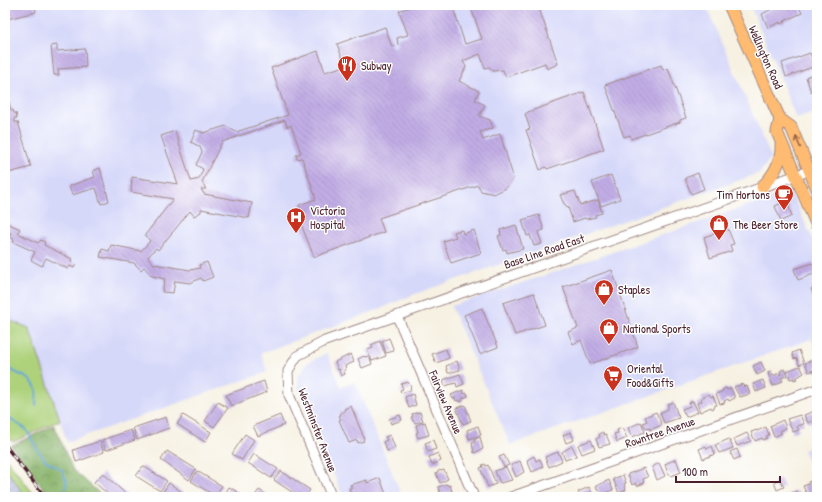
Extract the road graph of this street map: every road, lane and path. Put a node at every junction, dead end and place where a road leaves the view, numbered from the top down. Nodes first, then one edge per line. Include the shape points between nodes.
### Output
1 (729, 5) edge
2 (780, 119) junction
3 (781, 140) junction
4 (813, 169) edge
5 (796, 176) junction
6 (762, 187) junction
7 (817, 189) edge
8 (817, 226) edge
9 (397, 316) junction
10 (288, 371) joint
11 (817, 389) edge
12 (332, 497) edge
13 (474, 497) edge
14 (511, 497) edge

1 - 2 main road, Wellington Road
2 - 3 main road, Wellington Road via 778,132
4 -> 2 main road, Wellington Road via 791,127
3 - 5 main road, Wellington Road
3 - 6 main road via 779,164
4 - 5 street, Base Line Road East
4 - 7 main road, Wellington Road
5 - 6 street, Base Line Road East
5 - 8 main road, Wellington Road
6 - 9 street, Base Line Road East
9 - 10 street, Base Line Road East via 325,341 297,356
9 - 13 street, Fairview Avenue
10 - 12 street, Westminster Avenue via 289,394
11 - 14 street, Rowntree Avenue

